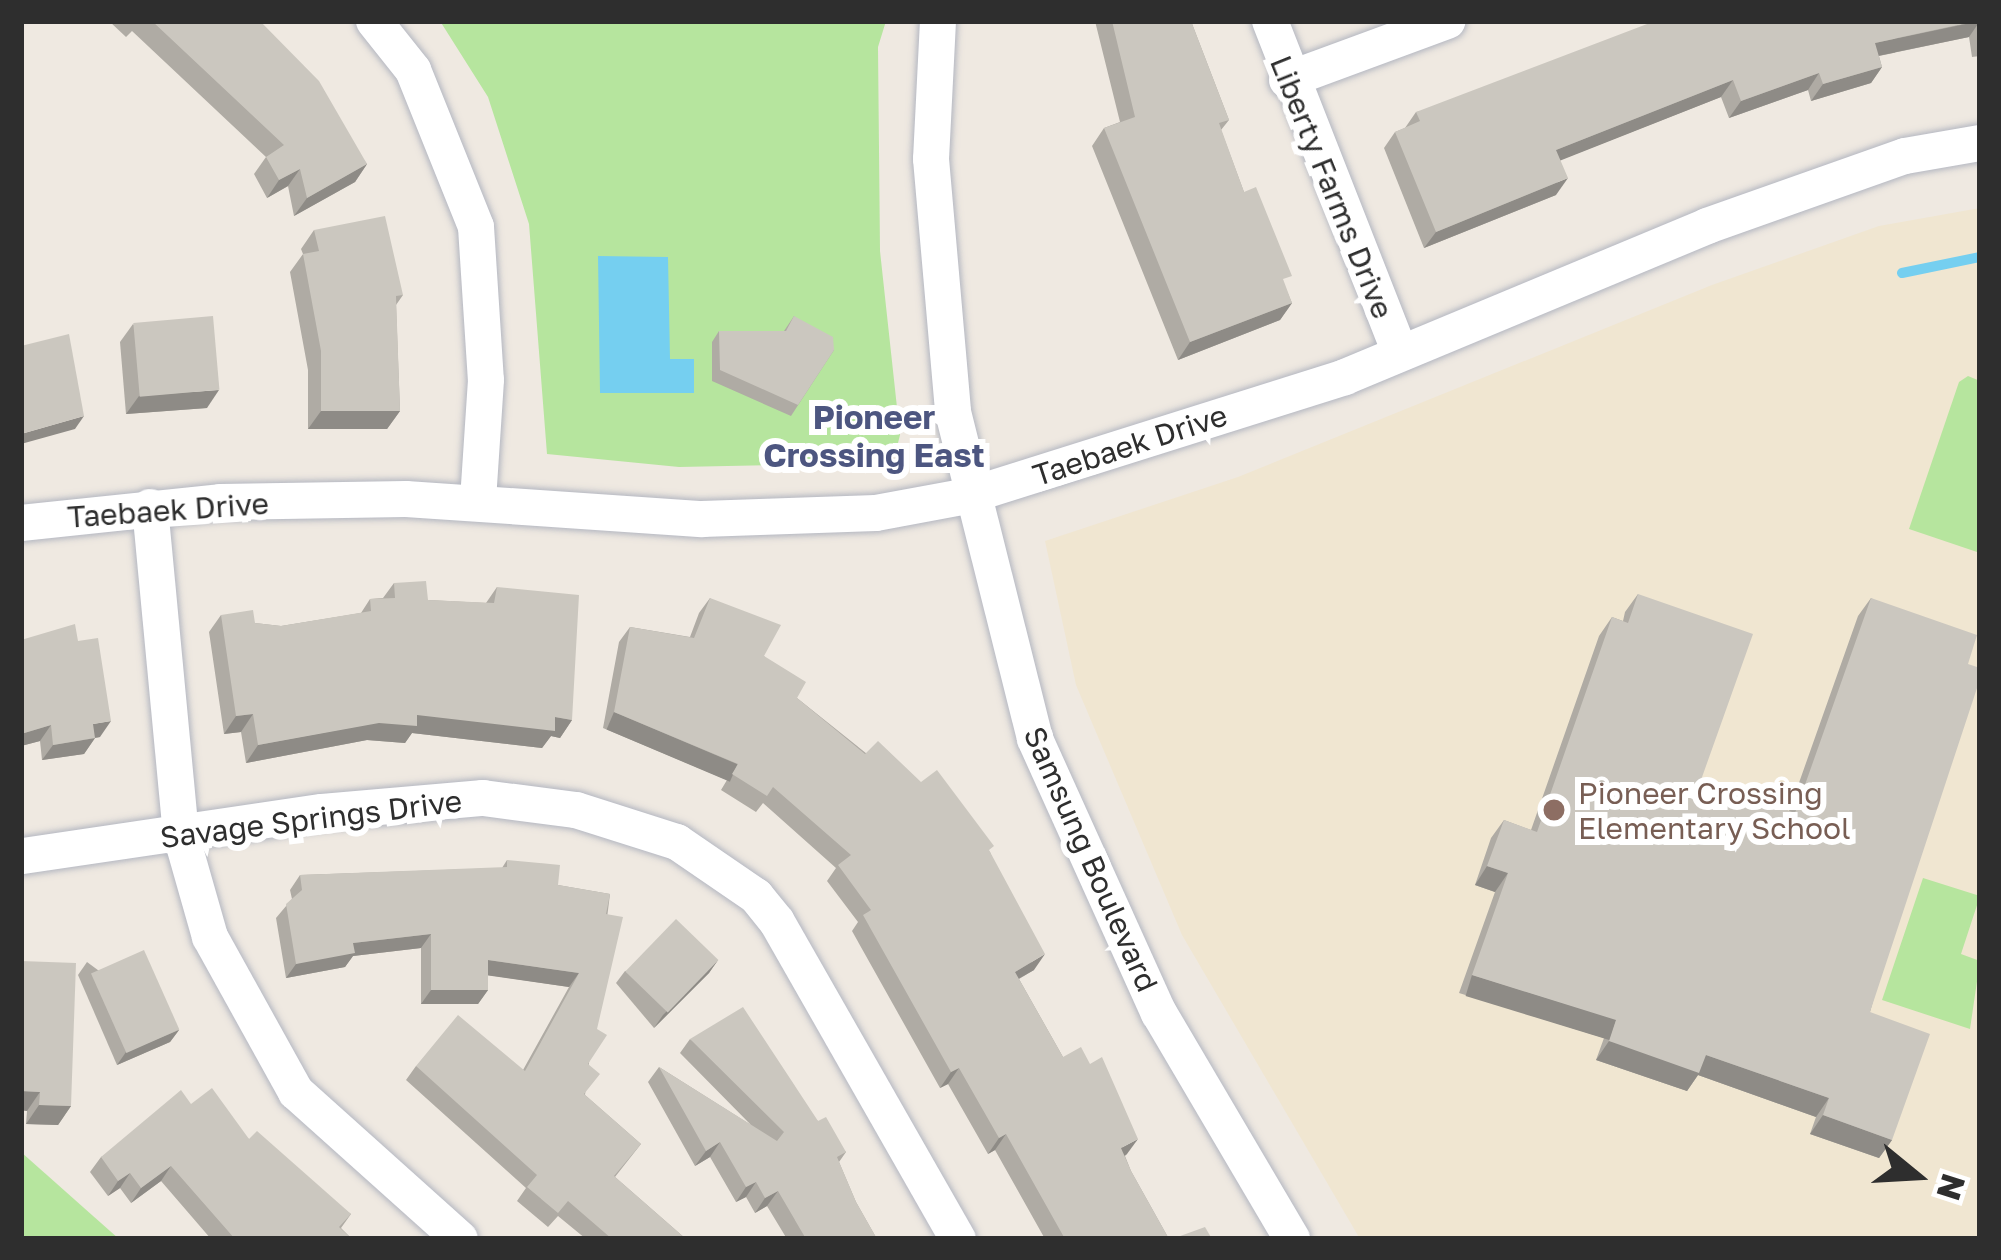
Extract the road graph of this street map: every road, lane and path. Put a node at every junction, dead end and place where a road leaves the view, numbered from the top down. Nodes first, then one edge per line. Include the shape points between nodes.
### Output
1 (374, 21) edge
2 (938, 21) edge
3 (1270, 21) edge
4 (1447, 21) edge
5 (1287, 80) junction
6 (1980, 143) edge
7 (1399, 351) junction
8 (968, 496) junction
9 (478, 502) junction
10 (150, 507) junction
11 (21, 523) edge
12 (181, 835) junction
13 (23, 856) edge
14 (460, 1239) edge
15 (958, 1239) edge
16 (1292, 1239) edge

1 - 9 street via 412,70 476,227 486,380
2 - 8 street, Samsung Boulevard via 932,159
3 - 5 street, Liberty Farms Drive
4 - 5 street
5 - 7 street, Liberty Farms Drive
6 - 7 street, Taebaek Drive via 1905,156 1707,226
7 - 8 street, Taebaek Drive via 1345,377
8 - 9 street, Taebaek Drive via 876,513 702,519
8 - 16 street, Samsung Boulevard via 1035,739 1159,1012
9 - 10 street, Taebaek Drive
10 - 11 street, Taebaek Drive
10 - 12 street
12 - 13 street, Savage Springs Drive
12 - 14 street via 210,938 296,1092
12 - 15 street, Savage Springs Drive via 483,799 576,810 677,842 756,896 777,922

